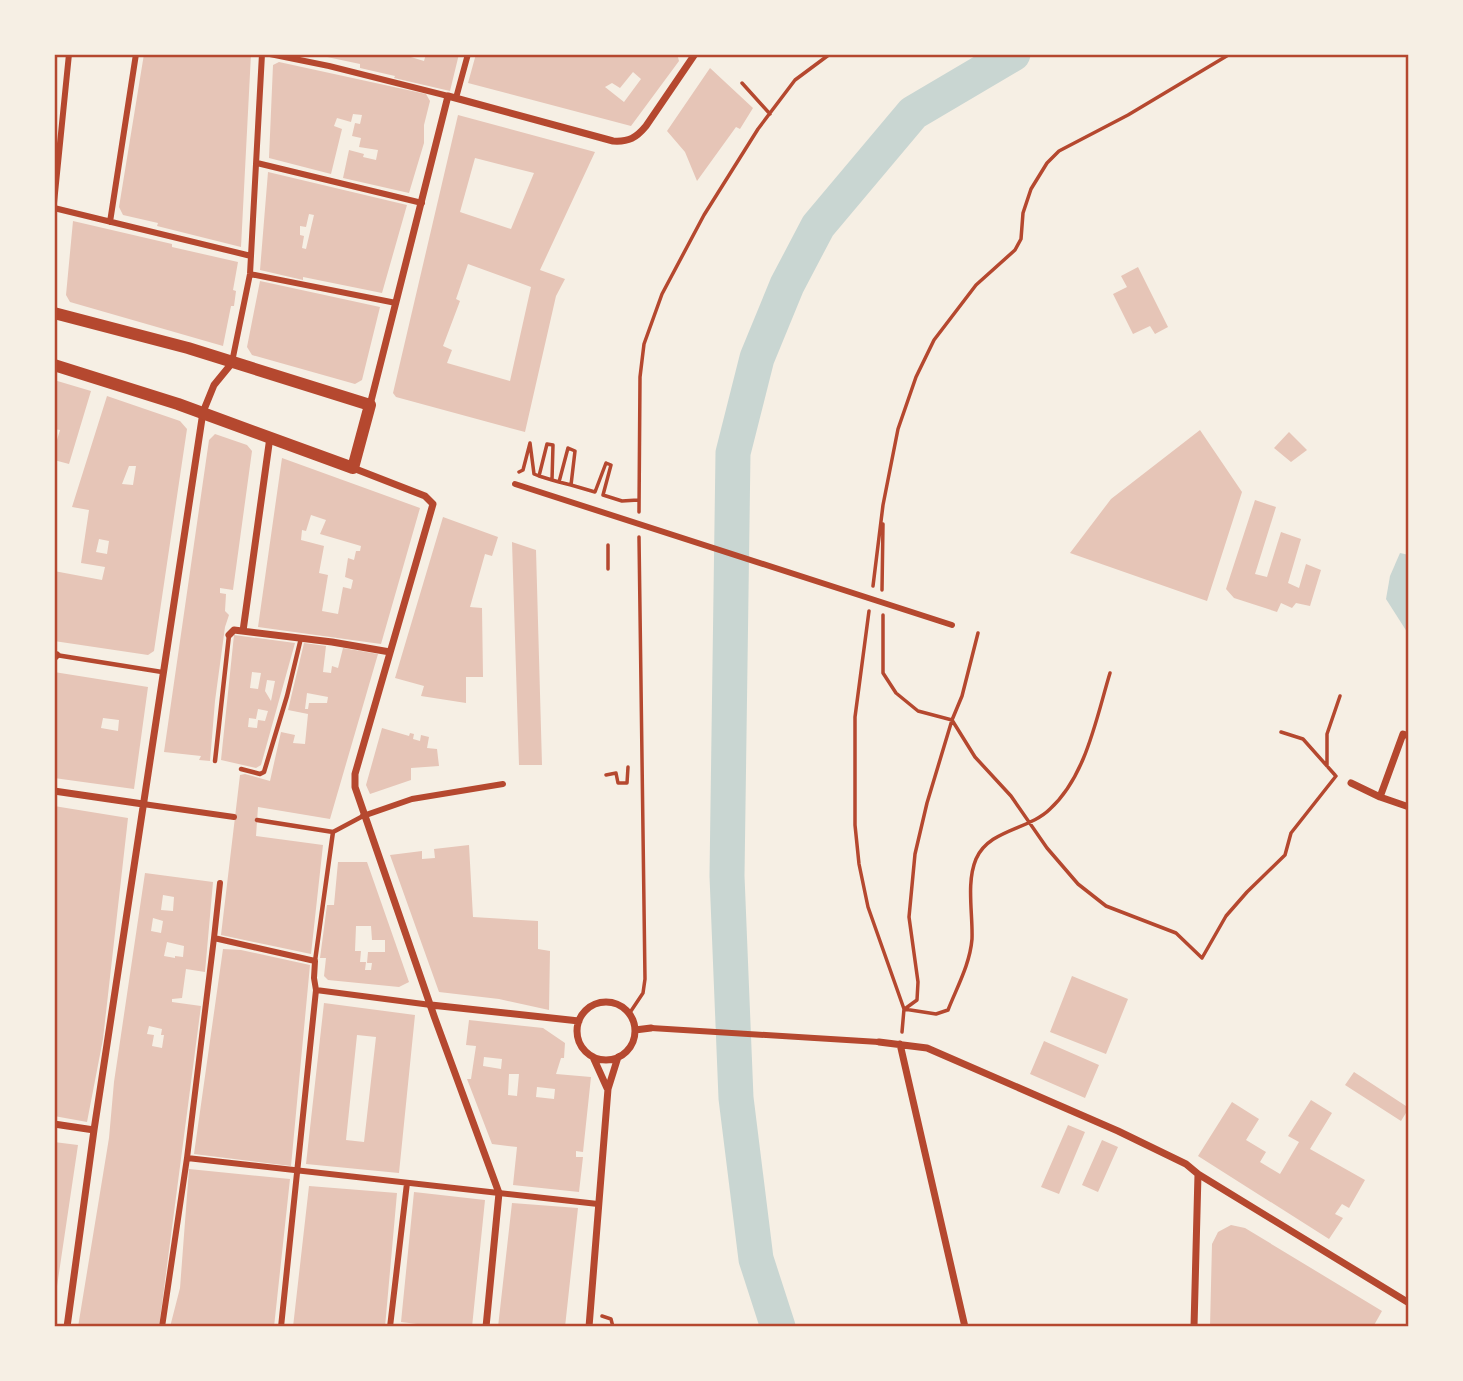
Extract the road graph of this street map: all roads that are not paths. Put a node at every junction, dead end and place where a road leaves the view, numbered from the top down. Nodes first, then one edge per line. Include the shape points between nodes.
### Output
1 (69, 54) edge
2 (136, 54) edge
3 (262, 54) edge
4 (270, 54) edge
5 (468, 54) edge
6 (695, 54) edge
7 (452, 97) junction
8 (257, 163) junction
9 (422, 203) junction
10 (54, 205) edge
11 (110, 222) junction
12 (251, 256) junction
13 (250, 274) junction
14 (396, 303) junction
15 (54, 313) edge
16 (232, 363) junction
17 (54, 365) edge
18 (370, 405) junction
19 (203, 412) junction
20 (270, 437) junction
21 (353, 468) junction
22 (515, 484) dead end
23 (952, 625) dead end
24 (243, 631) junction
25 (229, 635) joint
26 (301, 638) junction
27 (390, 652) junction
28 (55, 656) edge
29 (162, 672) junction
30 (1409, 736) edge
31 (215, 761) dead end
32 (241, 769) dead end
33 (503, 783) dead end
34 (1351, 783) road end
35 (54, 791) edge
36 (1380, 797) junction
37 (143, 804) junction
38 (1409, 807) edge
39 (363, 816) junction
40 (234, 817) dead end
41 (257, 820) dead end
42 (334, 832) junction
43 (220, 883) dead end
44 (214, 938) junction
45 (315, 961) junction
46 (316, 990) junction
47 (430, 1005) junction
48 (579, 1021) junction
49 (651, 1028) joint
50 (635, 1030) junction
51 (879, 1042) joint
52 (900, 1044) junction
53 (593, 1057) junction
54 (618, 1058) junction
55 (608, 1089) junction
56 (54, 1124) edge
57 (94, 1130) junction
58 (187, 1158) junction
59 (298, 1172) junction
60 (1198, 1174) junction
61 (407, 1183) junction
62 (499, 1193) junction
63 (598, 1204) junction
64 (1409, 1303) edge
65 (67, 1327) edge
66 (162, 1327) edge
67 (281, 1327) edge
68 (390, 1327) edge
69 (486, 1327) edge
70 (589, 1327) edge
71 (965, 1327) edge
72 (1194, 1327) edge

1 - 10 street
2 - 11 street
3 - 8 street
4 - 7 street
5 - 7 street
6 - 7 street via 646,126 628,142
7 - 9 street
8 - 9 street
8 - 12 street
9 - 14 street
10 - 11 street
11 - 12 street
12 - 13 street
13 - 14 street
13 - 16 street
14 - 18 street
15 - 16 street
16 - 18 street
16 - 19 street via 214,385
17 - 19 street
18 - 21 street
19 - 20 street
19 - 29 street
20 - 21 street
20 - 24 street
21 - 27 street via 425,496 433,504
22 - 23 street
24 - 25 street
24 - 26 street
25 - 31 lane
26 - 27 street
26 - 32 lane via 266,768 260,774
27 - 39 street via 355,774
28 - 29 lane
29 - 37 street
30 - 36 street via 1403,734
33 - 39 street via 412,799
34 - 36 street
35 - 37 street
36 - 38 street
37 - 40 street
37 - 57 street
39 - 42 lane
39 - 47 street
41 - 42 lane
42 - 45 lane
43 - 44 street
44 - 45 street
44 - 58 street
45 - 46 street
46 - 47 street
46 - 59 street
47 - 48 street
47 - 62 street
48 - 50 street via 589,1008 605,1002 619,1005 629,1014
48 - 53 street via 581,1046
49 - 50 street
49 - 51 street
50 - 54 street via 631,1046
51 - 52 street
52 - 60 street via 927,1048 1050,1101 1186,1164
52 - 71 street
53 - 54 street
53 - 55 street
54 - 55 street
55 - 63 street
56 - 57 street
57 - 65 street
58 - 59 street
58 - 66 street
59 - 61 street
59 - 67 street
60 - 64 street
60 - 72 street
61 - 62 street
61 - 68 street
62 - 63 street
62 - 69 street
63 - 70 street

